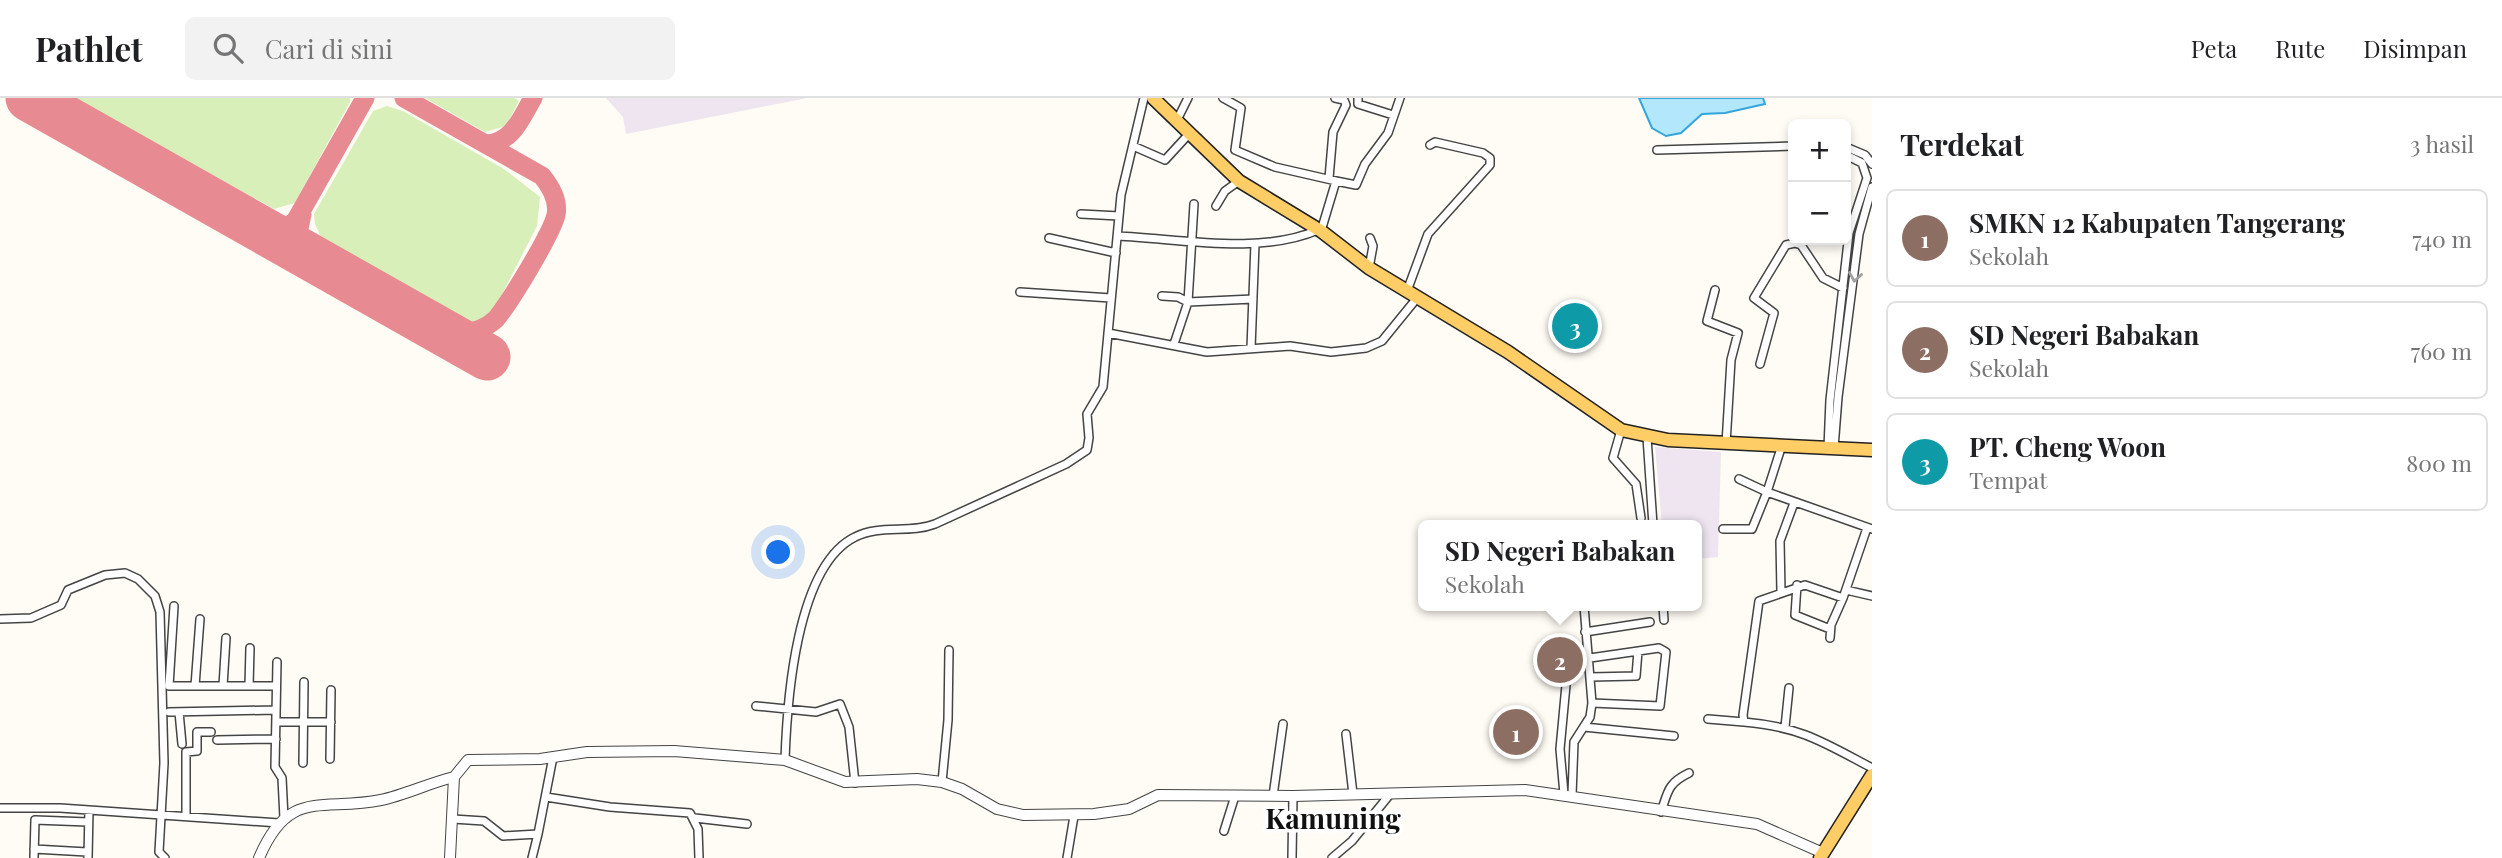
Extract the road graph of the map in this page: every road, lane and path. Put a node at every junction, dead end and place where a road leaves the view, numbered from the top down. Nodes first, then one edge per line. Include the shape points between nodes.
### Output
1 (1144, 98) edge
2 (1153, 98) edge
3 (1188, 98) edge
4 (1223, 98) edge
5 (1335, 98) edge
6 (1358, 98) edge
7 (1400, 98) edge
8 (1393, 115) junction
9 (1176, 123) junction
10 (1188, 135) junction
11 (1430, 145) dead end
12 (1133, 146) junction
13 (1788, 146) edge
14 (1851, 149) edge
15 (1235, 150) junction
16 (1657, 150) dead end
17 (1851, 158) edge
18 (1223, 165) junction
19 (1870, 168) edge
20 (1332, 180) junction
21 (1239, 181) junction
22 (1872, 187) edge
23 (1194, 204) dead end
24 (1216, 206) dead end
25 (1081, 214) dead end
26 (1119, 216) junction
27 (1851, 227) edge
28 (1320, 231) junction
29 (1851, 233) edge
30 (1859, 234) junction
31 (1118, 236) junction
32 (1370, 238) dead end
33 (1049, 239) dead end
34 (1192, 240) junction
35 (1255, 244) junction
36 (1848, 245) edge
37 (1116, 253) junction
38 (1369, 268) junction
39 (1843, 288) junction
40 (1715, 290) dead end
41 (1020, 292) dead end
42 (1412, 294) junction
43 (1162, 296) dead end
44 (1111, 298) junction
45 (1253, 299) junction
46 (1188, 302) junction
47 (1850, 304) junction
48 (1840, 305) junction
49 (1108, 333) junction
50 (1174, 344) junction
51 (1251, 348) junction
52 (1760, 364) dead end
53 (1621, 430) junction
54 (1647, 437) junction
55 (1726, 444) junction
56 (1782, 445) junction
57 (1831, 448) junction
58 (1872, 450) edge
59 (1739, 479) dead end
60 (1767, 492) junction
61 (1794, 503) junction
62 (1641, 518) dead end
63 (1653, 520) edge
64 (1869, 528) edge
65 (1723, 529) dead end
66 (1797, 585) junction
67 (1781, 592) junction
68 (1844, 594) junction
69 (1872, 596) edge
70 (174, 606) dead end
71 (1584, 611) edge
72 (1663, 611) edge
73 (200, 619) dead end
74 (0, 620) edge
75 (1664, 620) dead end
76 (1650, 622) dead end
77 (1830, 629) junction
78 (1586, 632) junction
79 (226, 638) dead end
80 (1830, 638) dead end
81 (250, 648) dead end
82 (949, 650) dead end
83 (1638, 651) junction
84 (1590, 658) junction
85 (277, 662) dead end
86 (1591, 677) junction
87 (304, 682) dead end
88 (1566, 685) dead end
89 (195, 686) junction
90 (223, 686) junction
91 (248, 686) junction
92 (276, 686) junction
93 (1789, 688) dead end
94 (331, 690) dead end
95 (1592, 703) junction
96 (756, 706) dead end
97 (788, 709) junction
98 (276, 710) junction
99 (169, 712) dead end
100 (179, 712) junction
101 (1708, 719) dead end
102 (276, 722) junction
103 (304, 722) junction
104 (331, 722) junction
105 (1744, 722) junction
106 (1283, 724) dead end
107 (1584, 727) junction
108 (1785, 727) junction
109 (211, 732) dead end
110 (1346, 734) dead end
111 (1674, 736) dead end
112 (276, 739) junction
113 (217, 740) dead end
114 (182, 744) dead end
115 (553, 757) junction
116 (330, 759) dead end
117 (785, 760) junction
118 (303, 763) dead end
119 (1872, 768) edge
120 (1689, 773) dead end
121 (1872, 775) edge
122 (454, 777) junction
123 (942, 782) junction
124 (855, 783) junction
125 (1391, 793) junction
126 (1353, 794) junction
127 (1568, 795) junction
128 (1235, 796) junction
129 (1273, 796) junction
130 (1293, 796) junction
131 (546, 797) junction
132 (0, 808) edge
133 (89, 810) junction
134 (1661, 812) junction
135 (163, 814) junction
136 (186, 815) junction
137 (1074, 816) junction
138 (695, 818) junction
139 (453, 819) junction
140 (281, 820) junction
141 (88, 822) junction
142 (747, 824) dead end
143 (1224, 831) dead end
144 (538, 834) junction
145 (34, 853) edge
146 (88, 855) edge
147 (1825, 856) edge
148 (165, 858) edge
149 (259, 858) edge
150 (450, 858) edge
151 (532, 858) edge
152 (699, 858) edge
153 (1067, 858) edge
154 (1292, 858) edge
155 (1332, 858) edge

1 - 12 street
2 - 9 main road
3 - 9 street
4 - 15 street via 1241,108
5 - 20 street via 1346,105 1333,132
6 - 8 street via 1358,104
7 - 8 street
8 - 20 street via 1388,133 1359,182
9 - 10 main road
10 - 12 street via 1164,160
10 - 18 main road
11 - 42 street via 1435,142 1483,153 1490,158 1490,165 1428,234
12 - 26 street
13 - 16 street
14 - 19 street via 1865,155
15 - 18 street
15 - 20 street via 1295,174
17 - 19 street
18 - 21 main road
19 - 27 street
20 - 28 street
21 - 24 street via 1221,195
21 - 28 main road
22 - 30 street
23 - 34 street
25 - 26 street
26 - 31 street
28 - 35 street
28 - 38 main road
29 - 30 street
30 -> 47 street
31 - 34 street
31 - 37 street
32 - 38 street
33 - 37 street
34 - 35 street
34 - 46 street
35 - 45 street
36 - 39 street
37 - 44 street
38 - 42 main road
39 - 48 street
39 - 52 street via 1823,278 1801,245 1786,245 1754,298 1774,313
40 - 55 street via 1707,321 1738,333 1731,360
41 - 44 street
42 - 51 street via 1390,333 1366,348 1331,352 1290,346
42 - 53 main road via 1487,338
43 - 46 street
44 - 49 street
45 - 46 street
45 - 51 street
46 - 50 street
47 - 48 street
47 - 57 street
48 - 57 street
49 - 50 street
49 - 97 street via 1103,387 1087,414 1089,444 1083,454 927,527 866,533 841,548 810,592
50 - 51 street via 1208,352
53 - 54 main road
53 - 62 street via 1613,458 1636,484
54 - 55 main road
54 - 63 street
55 - 56 main road
56 - 57 main road
56 - 60 street
57 - 58 main road
59 - 60 street
60 - 61 street
60 - 65 street via 1752,529
61 - 64 street
61 - 67 street via 1780,541
64 - 68 street
66 - 67 street
66 - 68 street
66 - 77 street via 1795,615
67 - 105 street via 1759,601
68 - 69 street
68 - 77 street
70 - 89 street via 169,685
71 - 78 street
72 - 75 street
73 - 89 street
74 - 135 street via 31,618 61,605 68,590 105,575 125,573 149,587 160,612
76 - 78 street
77 - 80 street
78 - 84 street
79 - 90 street
81 - 91 street
82 - 123 street
83 - 84 street
83 - 86 street via 1634,677
83 - 95 street via 1666,650 1660,706
84 - 86 street
85 - 92 street
86 - 95 street
87 - 103 street
88 - 127 street via 1560,749
89 - 90 street
90 - 91 street
91 - 92 street
92 - 98 street
93 - 108 street
94 - 104 street
95 - 107 street
96 - 97 street
97 - 117 street
97 - 124 street via 816,712 840,705 849,727
98 - 100 street
98 - 102 street
99 - 100 street
100 - 114 street
101 - 105 street
102 - 103 street
102 - 112 street
103 - 104 street
103 - 118 street
104 - 116 street
105 - 108 street
106 - 129 street
107 - 111 street
107 - 127 street via 1574,742
108 - 119 street via 1806,733
109 - 136 street via 197,732 197,751 186,752
110 - 126 street
112 - 113 street
112 - 140 street via 275,767 282,778
115 - 117 street via 674,751
115 - 122 street via 472,759 460,766
115 - 131 street
117 - 124 street
120 - 134 street via 1666,790
121 - 147 main road
122 - 139 street
122 - 140 street via 380,800 309,806
123 - 124 street
123 - 137 street via 1014,814
125 - 126 street
125 - 127 street via 1525,790
125 - 155 street
126 - 130 street
127 - 134 street
128 - 129 street
128 - 137 street via 1154,796 1129,809
128 - 143 street
129 - 130 street
130 - 154 street
131 - 138 street via 690,813
131 - 144 street
132 - 133 street
133 - 135 street
133 - 141 street
134 - 147 street via 1757,824
135 - 136 street
135 - 148 street via 159,852
136 - 140 street
137 - 153 street
138 - 142 street
138 - 152 street
139 - 144 street via 484,821 501,836
139 - 150 street
140 - 149 street
141 - 145 street via 35,820
141 - 146 street
144 - 151 street
145 - 146 street

